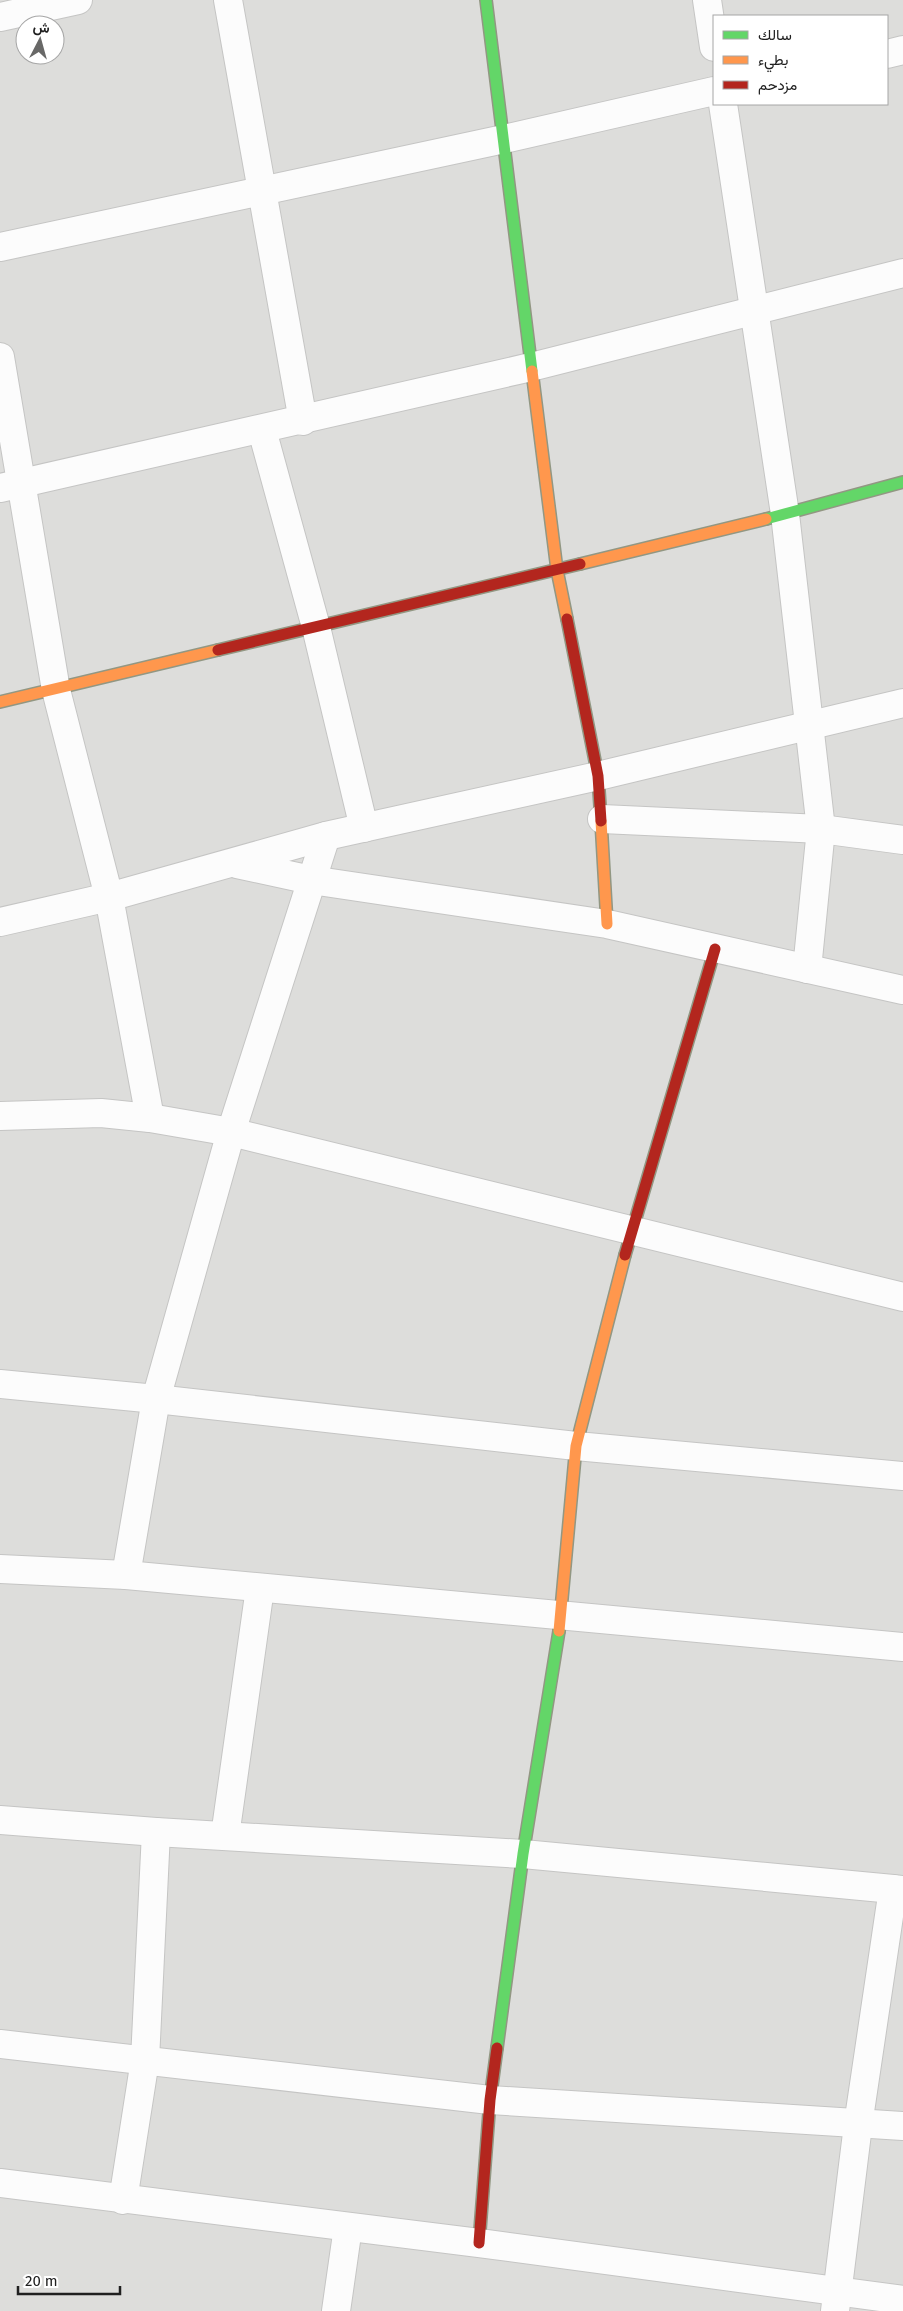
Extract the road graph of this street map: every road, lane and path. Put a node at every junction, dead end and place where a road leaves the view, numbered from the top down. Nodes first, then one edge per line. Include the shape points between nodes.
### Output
1 (78, 0) edge
2 (228, 0) edge
3 (486, 0) edge
4 (707, 0) edge
5 (0, 17) edge
6 (713, 40) edge
7 (903, 50) edge
8 (888, 54) edge
9 (713, 91) edge
10 (723, 105) edge
11 (504, 139) junction
12 (263, 191) junction
13 (0, 247) edge
14 (903, 273) edge
15 (755, 311) junction
16 (0, 358) edge
17 (531, 367) junction
18 (303, 421) junction
19 (262, 430) junction
20 (903, 482) edge
21 (10, 486) edge
22 (785, 514) junction
23 (557, 570) junction
24 (316, 627) junction
25 (56, 690) junction
26 (0, 702) edge
27 (903, 702) edge
28 (809, 725) junction
29 (598, 776) junction
30 (602, 819) junction
31 (364, 828) junction
32 (821, 829) junction
33 (326, 836) junction
34 (903, 840) edge
35 (233, 863) junction
36 (311, 880) junction
37 (109, 897) junction
38 (0, 922) edge
39 (607, 924) junction
40 (715, 948) junction
41 (807, 969) junction
42 (903, 990) edge
43 (0, 1116) edge
44 (150, 1118) junction
45 (231, 1132) junction
46 (632, 1229) junction
47 (903, 1297) edge
48 (0, 1384) edge
49 (156, 1399) junction
50 (576, 1446) junction
51 (903, 1476) edge
52 (0, 1569) edge
53 (126, 1575) junction
54 (260, 1588) junction
55 (560, 1617) junction
56 (903, 1647) edge
57 (0, 1820) edge
58 (156, 1832) junction
59 (225, 1836) junction
60 (523, 1854) junction
61 (898, 1889) edge
62 (0, 2044) edge
63 (145, 2060) junction
64 (490, 2100) junction
65 (858, 2125) junction
66 (903, 2126) edge
67 (0, 2183) edge
68 (123, 2200) junction
69 (348, 2227) junction
70 (479, 2244) junction
71 (903, 2300) edge
72 (837, 2301) edge
73 (336, 2311) edge

1 - 5 street
2 - 12 street
3 - 11 street
4 - 6 street
7 - 8 street
9 - 11 street
10 - 15 street
11 - 12 street
11 - 17 street
12 - 13 street
12 - 18 street
14 - 15 street
15 - 17 street
15 - 22 street
16 - 21 street
17 - 18 street
17 - 23 street
18 - 19 street
19 - 21 street
19 - 24 street
20 - 22 street
21 - 25 street
22 - 23 street
22 - 28 street
23 - 24 street
23 - 29 street
24 - 25 street
24 - 31 street
25 - 26 street
25 - 37 street
27 - 28 street
28 - 29 street
28 - 32 street
29 - 30 street
29 - 31 street
30 - 32 street
30 - 39 street
31 - 33 street
32 - 34 street
32 - 41 street
33 - 35 street
33 - 36 street
35 - 36 street
35 - 37 street
36 - 39 street
36 - 45 street
37 - 38 street
37 - 44 street
39 - 40 street
40 - 41 street
40 - 46 street
41 - 42 street
43 - 44 street via 100,1113
44 - 45 street
45 - 46 street
45 - 49 street
46 - 47 street
46 - 50 street
48 - 49 street
49 - 50 street
49 - 53 street
50 - 51 street
50 - 55 street
52 - 53 street
53 - 54 street
54 - 55 street
54 - 59 street
55 - 56 street
55 - 60 street
57 - 58 street
58 - 59 street
58 - 63 street
59 - 60 street
60 - 61 street
60 - 64 street
61 - 65 street
62 - 63 street
63 - 64 street
63 - 68 street
64 - 65 street
64 - 70 street
65 - 66 street
65 - 72 street
67 - 68 street
68 - 69 street
69 - 70 street
69 - 73 street
70 - 72 street
71 - 72 street

